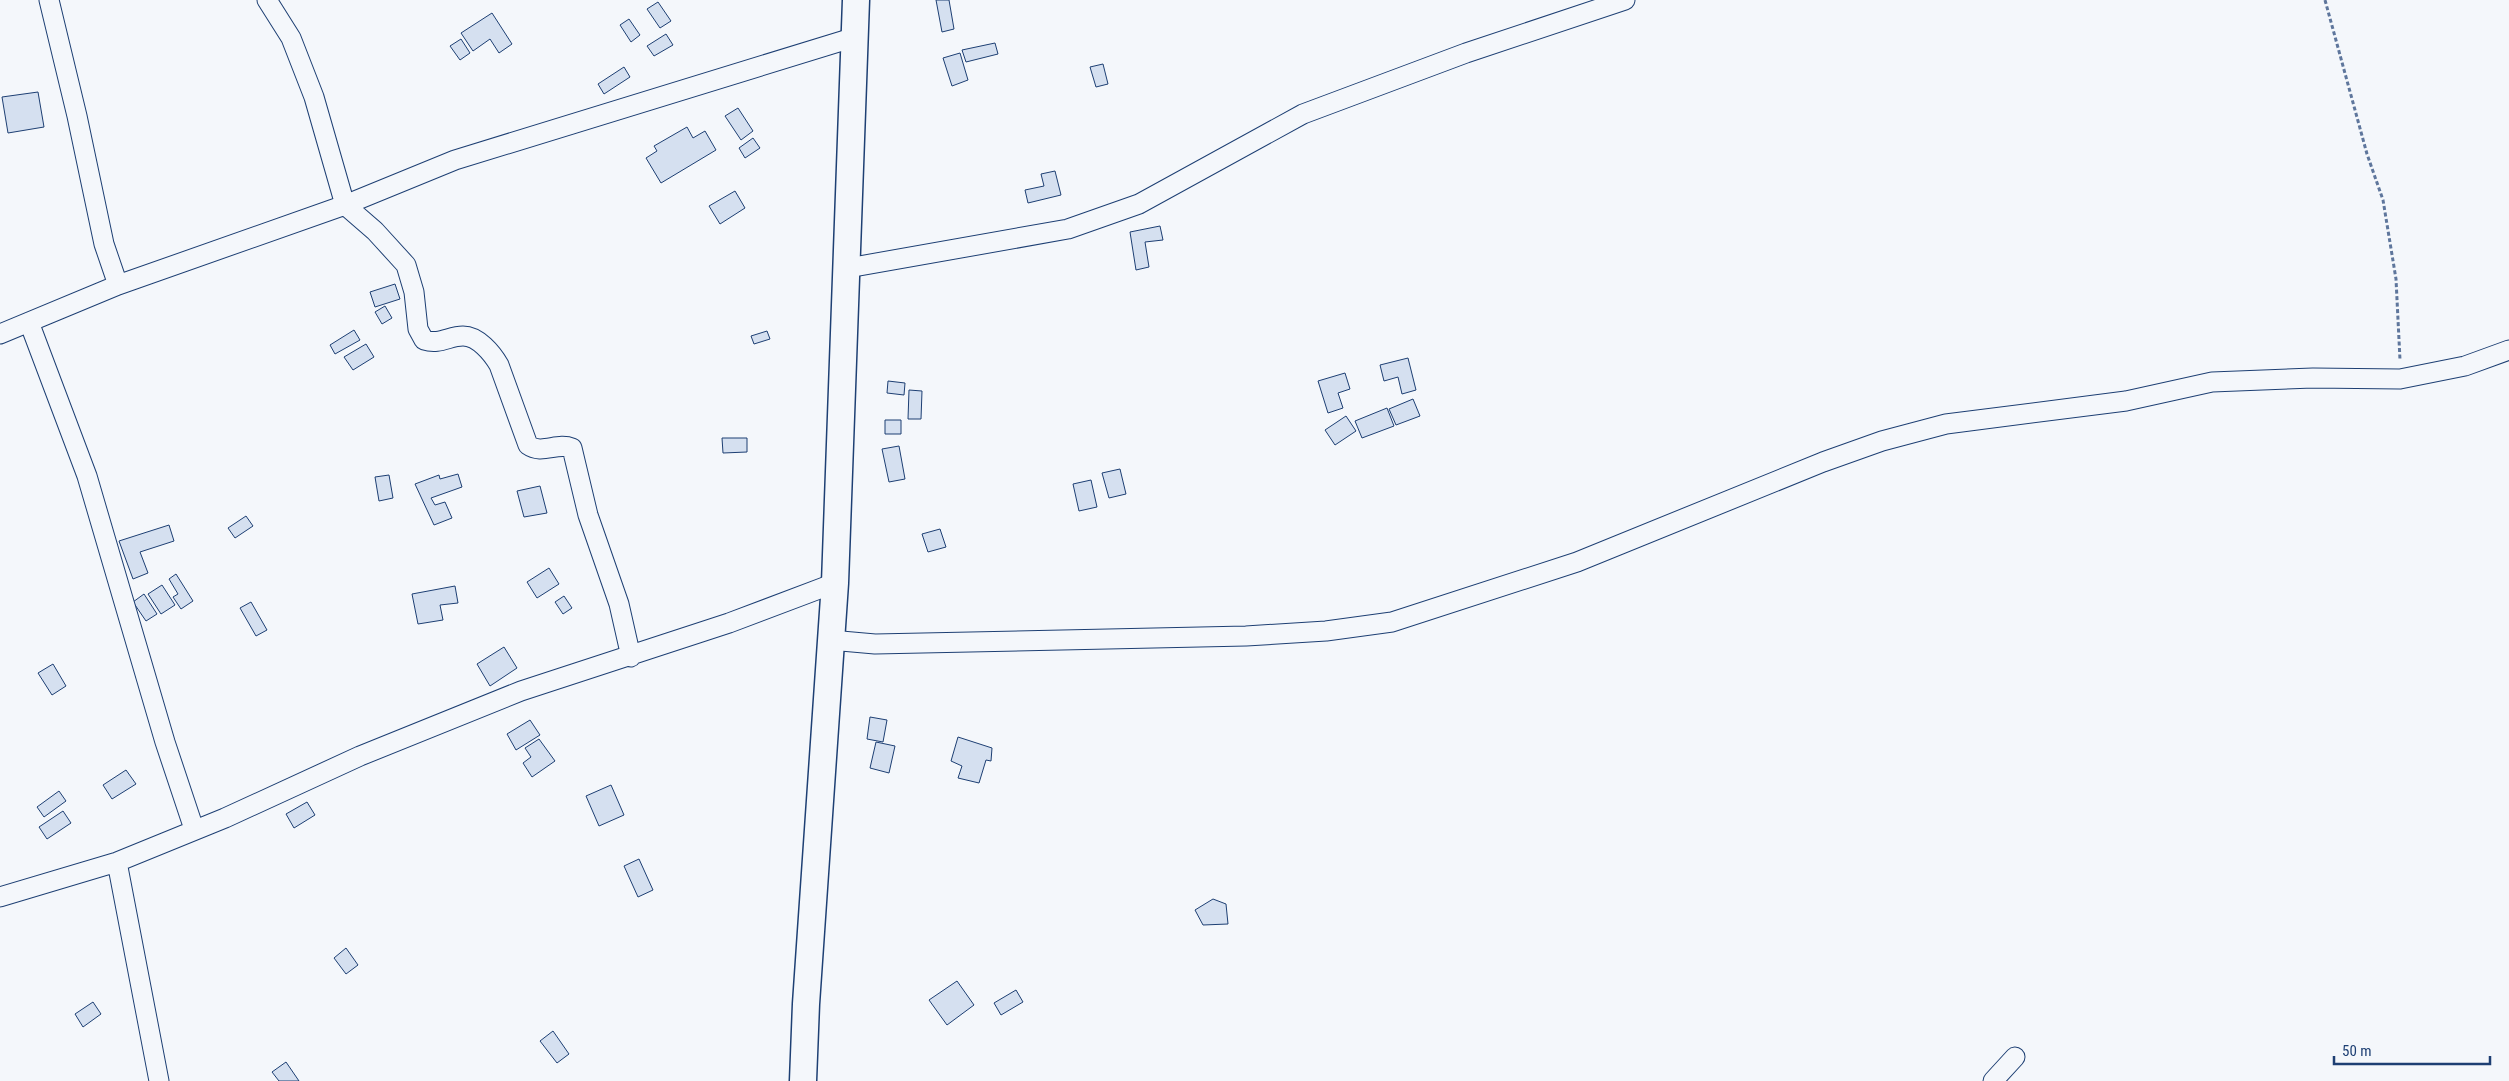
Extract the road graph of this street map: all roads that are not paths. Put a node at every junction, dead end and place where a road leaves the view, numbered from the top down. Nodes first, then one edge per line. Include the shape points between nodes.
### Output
1 (49, 0) edge
2 (267, 0) edge
3 (856, 0) edge
4 (1625, 0) edge
5 (855, 37) junction
6 (345, 205) junction
7 (848, 268) junction
8 (118, 285) junction
9 (29, 322) junction
10 (0, 334) edge
11 (2509, 350) edge
12 (834, 583) junction
13 (830, 640) junction
14 (631, 657) junction
15 (194, 830) junction
16 (117, 862) junction
17 (0, 897) edge
18 (2015, 1057) dead end
19 (159, 1081) edge
20 (803, 1081) edge
21 (1993, 1081) edge

1 - 8 street via 78,116 104,244
2 - 6 street via 291,38 314,97
3 - 5 main road
4 - 7 street via 1466,53 1304,114 1179,184 1096,220 1068,229
5 - 6 street via 455,160
5 - 7 main road
6 - 8 street
6 - 14 street via 375,231 406,265 414,292 418,329 424,340 433,343 462,336 472,338 492,354 499,365 528,445 539,450 562,446 572,448 588,515 619,604
7 - 12 main road
8 - 9 street
9 - 10 street
9 - 15 street via 86,476
11 - 13 street via 2464,366 2400,379 2212,382 2126,401 1946,424 1882,441 1832,459 1577,562 1392,622 1326,631 1246,636 875,644
12 - 13 main road
12 - 14 street
13 - 20 main road
14 - 15 street via 512,694 360,756
15 - 16 street
16 - 17 street
16 - 19 street
18 - 21 street

